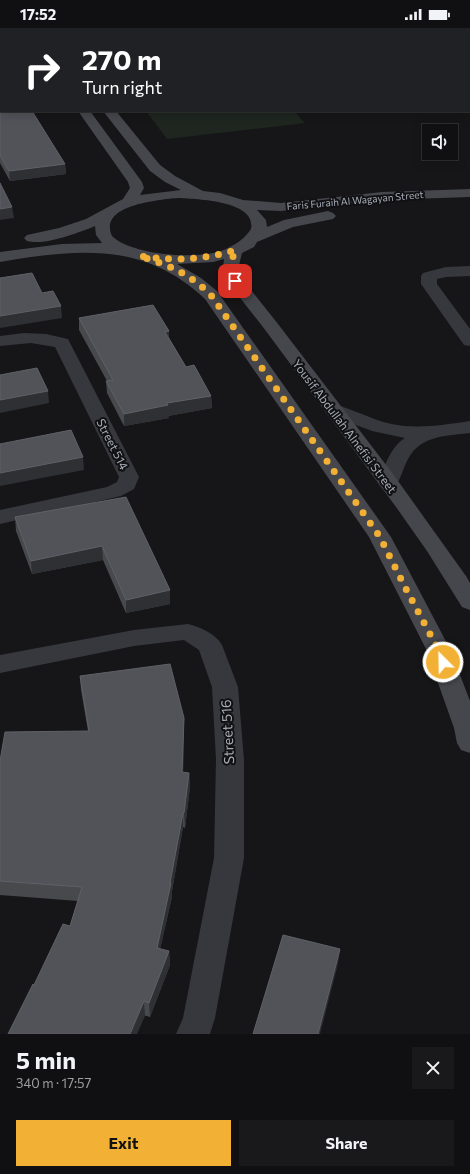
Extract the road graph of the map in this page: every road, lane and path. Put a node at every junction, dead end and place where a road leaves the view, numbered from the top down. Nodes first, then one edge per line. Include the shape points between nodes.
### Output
1 (85, 112) edge
2 (110, 112) edge
3 (470, 193) edge
4 (203, 195) junction
5 (129, 202) junction
6 (240, 204) junction
7 (470, 206) edge
8 (110, 212) junction
9 (255, 238) junction
10 (0, 242) edge
11 (236, 250) junction
12 (133, 254) junction
13 (0, 257) edge
14 (470, 271) edge
15 (0, 341) edge
16 (470, 341) edge
17 (334, 410) junction
18 (470, 427) edge
19 (426, 433) junction
20 (388, 483) junction
21 (0, 517) edge
22 (470, 602) edge
23 (0, 664) edge
24 (470, 743) edge
25 (193, 1034) edge

1 - 5 street via 135,182 137,188
2 - 4 street via 155,168 175,182
3 - 6 street, Faris Furaih Al Wagayan Street via 382,196 281,207
4 - 5 street via 171,194
4 - 6 street via 224,198
5 - 8 street
6 - 9 street via 252,211 259,220 260,229
7 - 9 street, Faris Furaih Al Wagayan Street via 382,209 317,217 289,223
8 - 10 street via 81,227
8 - 12 street via 102,222 102,233 111,244
9 - 11 street, Faris Furaih Al Wagayan Street
11 - 12 street, Faris Furaih Al Wagayan Street via 190,260 164,260
11 - 17 street, Yousif Abdullah Alnefisi Street via 231,265 235,281
12 - 13 street via 108,248 67,247
12 - 24 street via 158,261 189,276 211,295 380,537 438,649
14 - 16 street via 429,276 429,284
15 - 21 street, Street 514 via 21,337 44,338 62,343 129,477 127,485 114,492
17 - 19 street via 371,425 400,432
17 - 20 street, Yousif Abdullah Alnefisi Street
18 - 19 street
19 - 20 street via 407,445 397,460
20 - 22 street, Yousif Abdullah Alnefisi Street via 424,530
23 - 25 street, Street 516 via 134,638 188,632 210,645 225,687 230,760 229,858 199,1018

